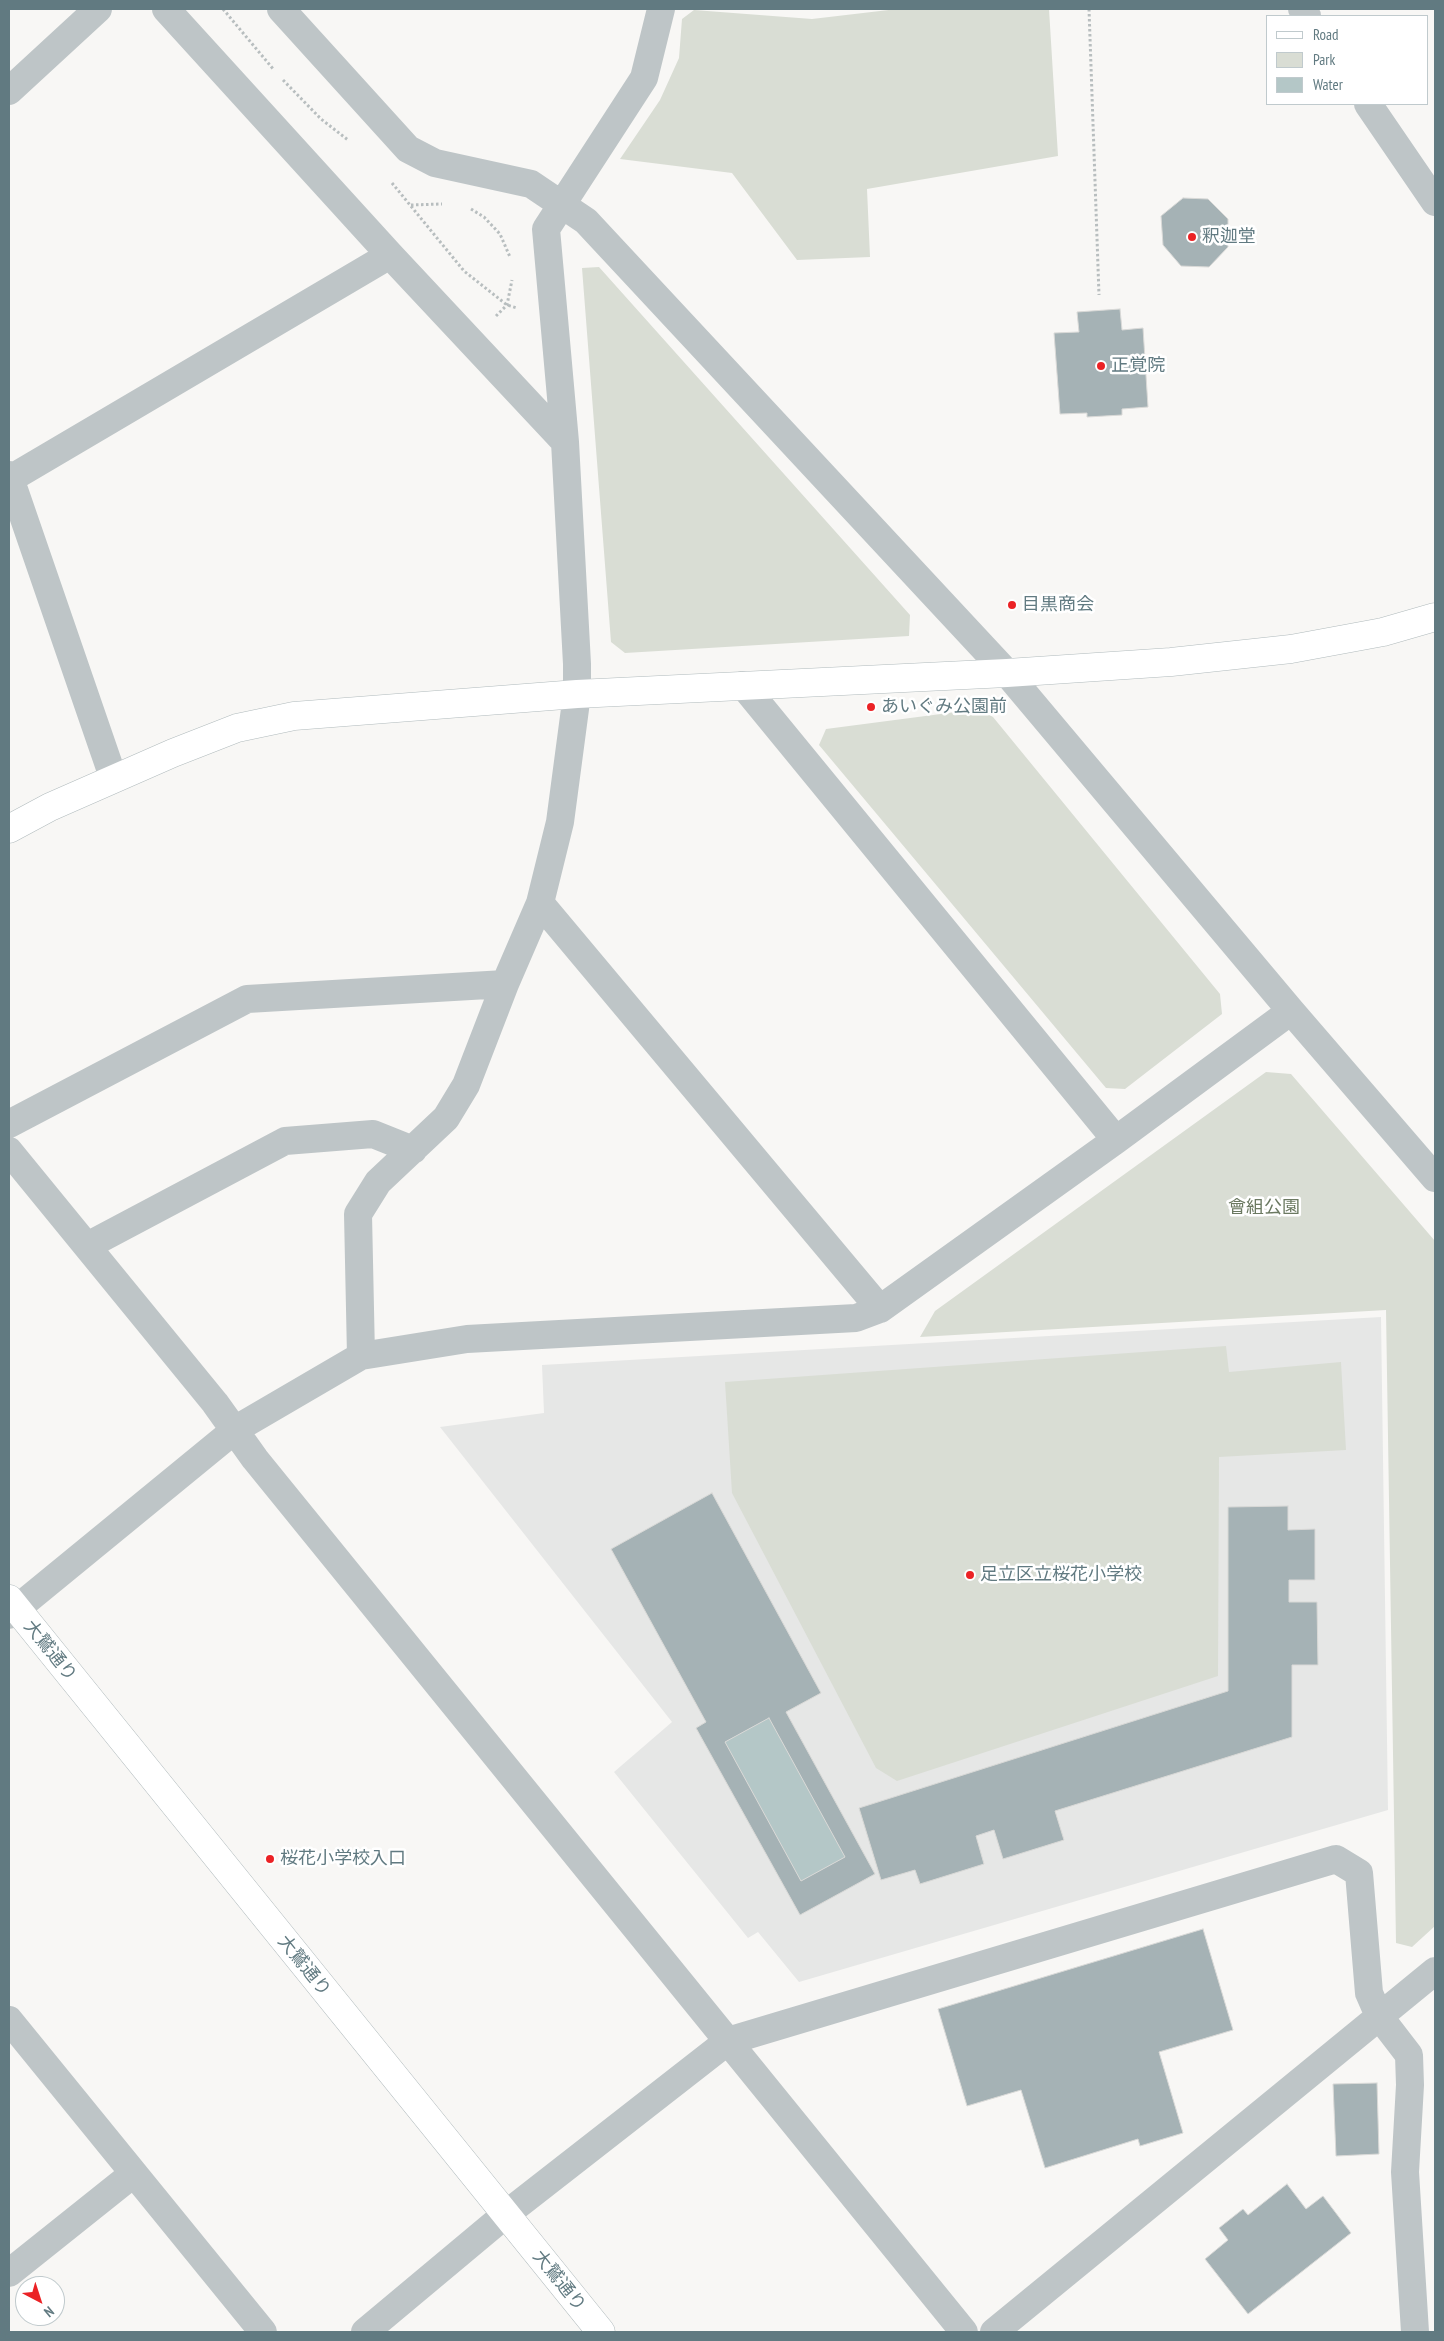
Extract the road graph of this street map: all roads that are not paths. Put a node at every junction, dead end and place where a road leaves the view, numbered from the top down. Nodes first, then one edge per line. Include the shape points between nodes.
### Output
1 (98, 9) edge
2 (166, 9) edge
3 (281, 9) edge
4 (661, 9) edge
5 (9, 91) edge
6 (1369, 105) edge
7 (1435, 202) edge
8 (561, 204) junction
9 (390, 255) junction
10 (565, 442) junction
11 (10, 477) edge
12 (1435, 617) edge
13 (1007, 673) junction
14 (743, 685) junction
15 (577, 694) junction
16 (113, 777) junction
17 (9, 829) edge
18 (540, 903) junction
19 (505, 984) junction
20 (1291, 1011) junction
21 (9, 1124) edge
22 (1116, 1140) junction
23 (413, 1150) junction
24 (9, 1152) edge
25 (1435, 1178) edge
26 (86, 1246) junction
27 (880, 1309) junction
28 (361, 1356) junction
29 (236, 1429) junction
30 (11, 1608) edge
31 (1435, 1971) edge
32 (1379, 2016) junction
33 (9, 2020) edge
34 (728, 2041) junction
35 (134, 2174) junction
36 (506, 2215) junction
37 (9, 2273) edge
38 (263, 2332) edge
39 (365, 2332) edge
40 (601, 2332) edge
41 (964, 2332) edge
42 (994, 2332) edge
43 (1415, 2332) edge

1 - 5 street
2 - 9 street
3 - 8 street via 408,149 435,163 531,184
4 - 8 street via 644,78
6 - 7 street
8 - 10 street via 546,229
8 - 13 street via 586,220
9 - 10 street
9 - 11 street
10 - 15 street
11 - 16 street
12 - 13 street via 1383,632 1291,648 1171,662
13 - 14 street
13 - 20 street
14 - 15 street
14 - 22 street
15 - 16 street via 294,716 237,728
15 - 18 street via 560,822
16 - 17 street
18 - 19 street
18 - 27 street
19 - 21 street via 247,999
19 - 23 street via 466,1085 446,1118
20 - 22 street
20 - 25 street
22 - 27 street
23 - 26 street via 373,1134 285,1141
23 - 28 street via 378,1182 358,1214
24 - 26 street
26 - 29 street
27 - 28 street via 856,1318 467,1339
28 - 29 street
29 - 30 street
29 - 34 street via 255,1459
30 - 36 street, 大鷲通り
31 - 32 street
32 - 34 street via 1369,1993 1358,1873 1336,1859
32 - 42 street
32 - 43 street via 1409,2055 1405,2172
33 - 35 street
34 - 36 street
34 - 41 street
35 - 37 street
35 - 38 street
36 - 39 street
36 - 40 street, 大鷲通り

